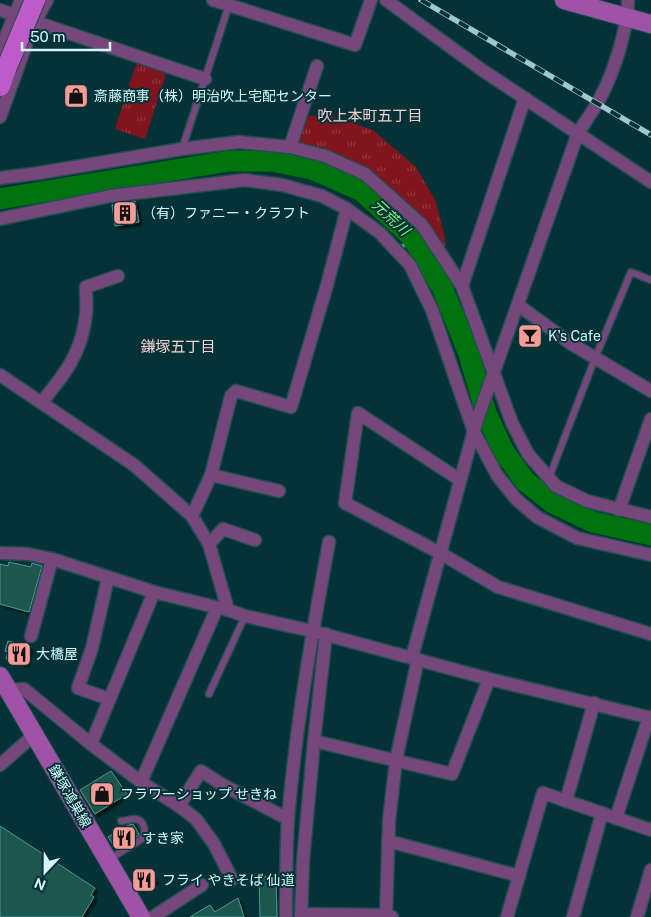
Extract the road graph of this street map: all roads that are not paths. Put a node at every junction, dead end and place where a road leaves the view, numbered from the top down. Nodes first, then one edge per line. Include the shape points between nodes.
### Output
1 (21, 0) edge
2 (34, 0) edge
3 (47, 0) edge
4 (213, 0) edge
5 (371, 0) edge
6 (386, 0) edge
7 (564, 0) edge
8 (230, 3) edge
9 (628, 8) edge
10 (5, 9) edge
11 (34, 22) junction
12 (651, 24) edge
13 (316, 66) dead end
14 (2, 68) edge
15 (205, 79) junction
16 (525, 98) junction
17 (0, 116) edge
18 (578, 133) junction
19 (290, 147) junction
20 (182, 149) junction
21 (0, 178) edge
22 (651, 182) edge
23 (347, 209) junction
24 (0, 218) edge
25 (118, 276) dead end
26 (651, 280) edge
27 (462, 286) junction
28 (518, 305) junction
29 (595, 358) junction
30 (494, 373) junction
31 (0, 376) edge
32 (651, 391) edge
33 (41, 403) junction
34 (651, 420) edge
35 (475, 427) junction
36 (211, 475) junction
37 (549, 478) junction
38 (460, 480) junction
39 (279, 492) dead end
40 (619, 510) junction
41 (192, 516) junction
42 (651, 517) edge
43 (255, 540) dead end
44 (329, 542) dead end
45 (209, 544) junction
46 (0, 553) edge
47 (440, 553) junction
48 (651, 555) edge
49 (52, 559) junction
50 (108, 578) junction
51 (154, 592) junction
52 (222, 609) junction
53 (245, 616) junction
54 (312, 631) junction
55 (326, 634) junction
56 (651, 634) edge
57 (31, 636) dead end
58 (415, 658) junction
59 (489, 679) junction
60 (4, 683) edge
61 (209, 694) dead end
62 (109, 699) junction
63 (594, 703) junction
64 (650, 718) edge
65 (34, 735) junction
66 (314, 741) junction
67 (91, 744) junction
68 (396, 760) junction
69 (0, 765) edge
70 (141, 782) junction
71 (566, 801) junction
72 (179, 806) junction
73 (602, 813) junction
74 (616, 818) junction
75 (288, 819) junction
76 (121, 820) dead end
77 (651, 830) edge
78 (388, 841) junction
79 (108, 861) junction
80 (651, 870) edge
81 (519, 876) junction
82 (232, 879) dead end
83 (202, 885) dead end
84 (301, 915) edge
85 (388, 916) edge
86 (141, 917) edge
87 (153, 917) edge
88 (286, 917) edge
89 (507, 917) edge
90 (573, 917) edge
91 (637, 917) edge

1 - 10 street
2 - 14 main road, bridge
3 - 11 street
4 - 8 street
5 - 8 street via 355,46
6 - 16 street
7 - 9 main road
8 - 15 lane
9 - 12 main road
9 - 18 street via 606,85
10 - 11 street
10 - 14 street
11 - 15 street
11 - 17 street
13 - 19 street
15 - 20 lane
16 - 18 street
16 - 27 street
18 - 22 street
18 - 28 street
19 - 20 street via 239,142
19 - 27 street via 325,156 365,174 422,224
20 - 21 street
23 - 24 street via 322,196 282,185 245,180 110,196
23 - 35 street via 380,233 410,266 432,310
23 - 36 street via 291,406 236,391 231,396
25 - 33 street via 86,287 82,340 67,371
26 - 29 lane via 631,272
27 - 30 street
28 - 29 street
28 - 30 street
29 - 32 street
29 - 37 lane
30 - 35 street
30 - 37 street via 512,423 528,454
31 - 33 street
33 - 41 street via 134,465
34 - 40 street
35 - 38 street
35 - 48 street via 497,475 516,499 537,517 577,538
36 - 39 street
36 - 41 street
37 - 40 street via 556,486 587,501
38 - 47 street
38 - 47 street via 358,413 345,503
40 - 42 street
41 - 45 street
43 - 45 street via 223,529
44 - 54 street
45 - 52 street
46 - 49 street
47 - 56 street via 498,587
47 - 58 street
49 - 50 street
49 - 57 street
50 - 51 street
50 - 62 street via 92,648 78,688
51 - 52 street
51 - 62 street
52 - 53 street
52 - 70 street
53 - 54 street
53 - 61 lane
54 - 55 street
54 - 75 street
55 - 58 street
55 - 66 street
58 - 59 street
58 - 68 street
59 - 63 street
59 - 68 street via 452,774
60 - 65 main road, 鎌塚鴻巣線
60 - 67 street via 24,689
62 - 67 street
63 - 64 street
63 - 71 street
64 - 74 street
65 - 69 street
65 - 79 main road, 鎌塚鴻巣線
66 - 68 street
66 - 84 street
67 - 70 street
68 - 78 street
70 - 72 street
71 - 73 street
71 - 81 street via 544,793
72 - 75 street via 201,771 223,786
72 - 82 street via 196,819 214,844
73 - 74 street
73 - 90 street
74 - 77 street
75 - 88 street
76 - 79 lane via 140,821 146,829 145,834
78 - 81 street
78 - 85 street
79 - 86 main road, 鎌塚鴻巣線
80 - 91 street
81 - 89 street
83 - 87 street
84 - 85 street

